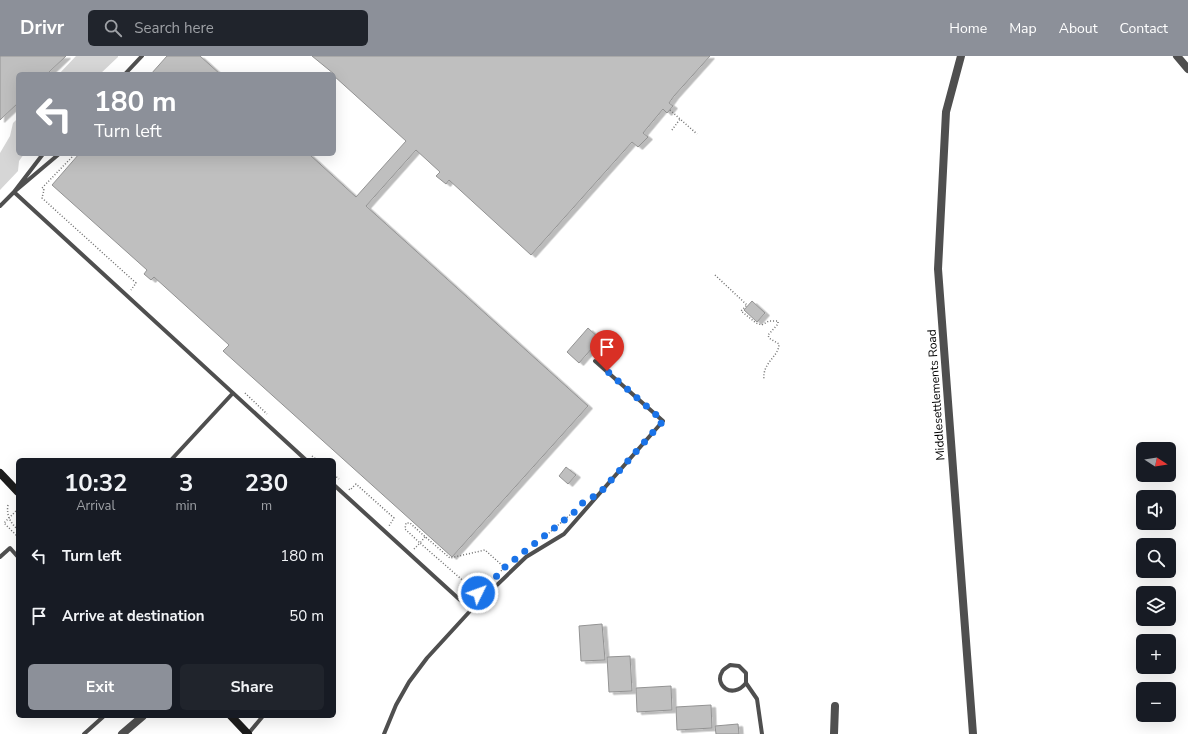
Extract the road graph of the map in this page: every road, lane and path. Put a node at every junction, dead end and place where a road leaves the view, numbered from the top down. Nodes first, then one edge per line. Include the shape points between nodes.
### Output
1 (142, 56) edge
2 (961, 56) edge
3 (1177, 56) edge
4 (1188, 69) edge
5 (127, 72) edge
6 (670, 110) dead end
7 (680, 119) junction
8 (672, 130) dead end
9 (697, 134) dead end
10 (41, 156) edge
11 (57, 156) edge
12 (72, 157) dead end
13 (14, 192) junction
14 (0, 206) edge
15 (715, 275) dead end
16 (131, 290) dead end
17 (595, 361) dead end
18 (764, 380) dead end
19 (243, 392) dead end
20 (233, 393) junction
21 (270, 417) dead end
22 (308, 453) dead end
23 (172, 458) edge
24 (304, 458) edge
25 (314, 458) edge
26 (0, 473) edge
27 (336, 477) edge
28 (339, 480) dead end
29 (345, 485) dead end
30 (336, 487) edge
31 (16, 490) edge
32 (8, 505) dead end
33 (16, 511) edge
34 (572, 514) dead end
35 (16, 528) edge
36 (394, 530) dead end
37 (16, 535) edge
38 (425, 537) junction
39 (540, 540) dead end
40 (420, 543) junction
41 (410, 545) dead end
42 (16, 555) edge
43 (0, 557) edge
44 (510, 562) dead end
45 (504, 567) junction
46 (499, 573) dead end
47 (485, 589) dead end
48 (471, 610) junction
49 (746, 683) junction
50 (835, 706) dead end
51 (102, 718) edge
52 (141, 718) edge
53 (233, 718) edge
54 (261, 718) edge
55 (84, 734) edge
56 (122, 734) edge
57 (248, 734) edge
58 (384, 734) edge
59 (762, 734) edge
60 (834, 734) edge
61 (973, 734) edge

1 - 5 lane
2 - 61 street, Middlesettlements Road via 946,112 938,270
3 - 4 street
6 - 7 path
7 - 8 path
7 - 9 path
10 - 13 lane
11 - 13 lane
12 - 16 path via 42,188 42,198 136,284
13 - 14 lane
13 - 20 lane
15 - 18 path via 747,305 741,311 751,320 762,325 778,320 778,324 768,335 779,344 779,349 765,367
17 - 48 lane via 663,421 564,534 526,557
19 - 21 path
20 - 23 lane
20 - 24 lane
22 - 25 path
26 - 31 main road
27 - 28 path
29 - 36 path via 350,490 356,484 394,518 388,525
30 - 48 lane
32 - 35 path via 11,524
33 - 37 path, bridge via 4,522
34 - 39 path
38 - 40 path
38 - 40 path via 410,523 406,524 405,529
38 - 45 path via 450,558 485,550
40 - 41 path via 415,550
40 - 47 path via 468,585 462,592 473,596
42 - 43 lane via 10,548
44 - 45 path
45 - 46 path
48 - 58 lane via 427,658 409,682
49 - 49 lane via 746,673 739,666 730,665 722,671 720,680 724,688 732,692 740,690
49 - 59 lane via 757,700
50 - 60 street
51 - 55 lane
52 - 56 street
53 - 57 main road
54 - 57 lane

